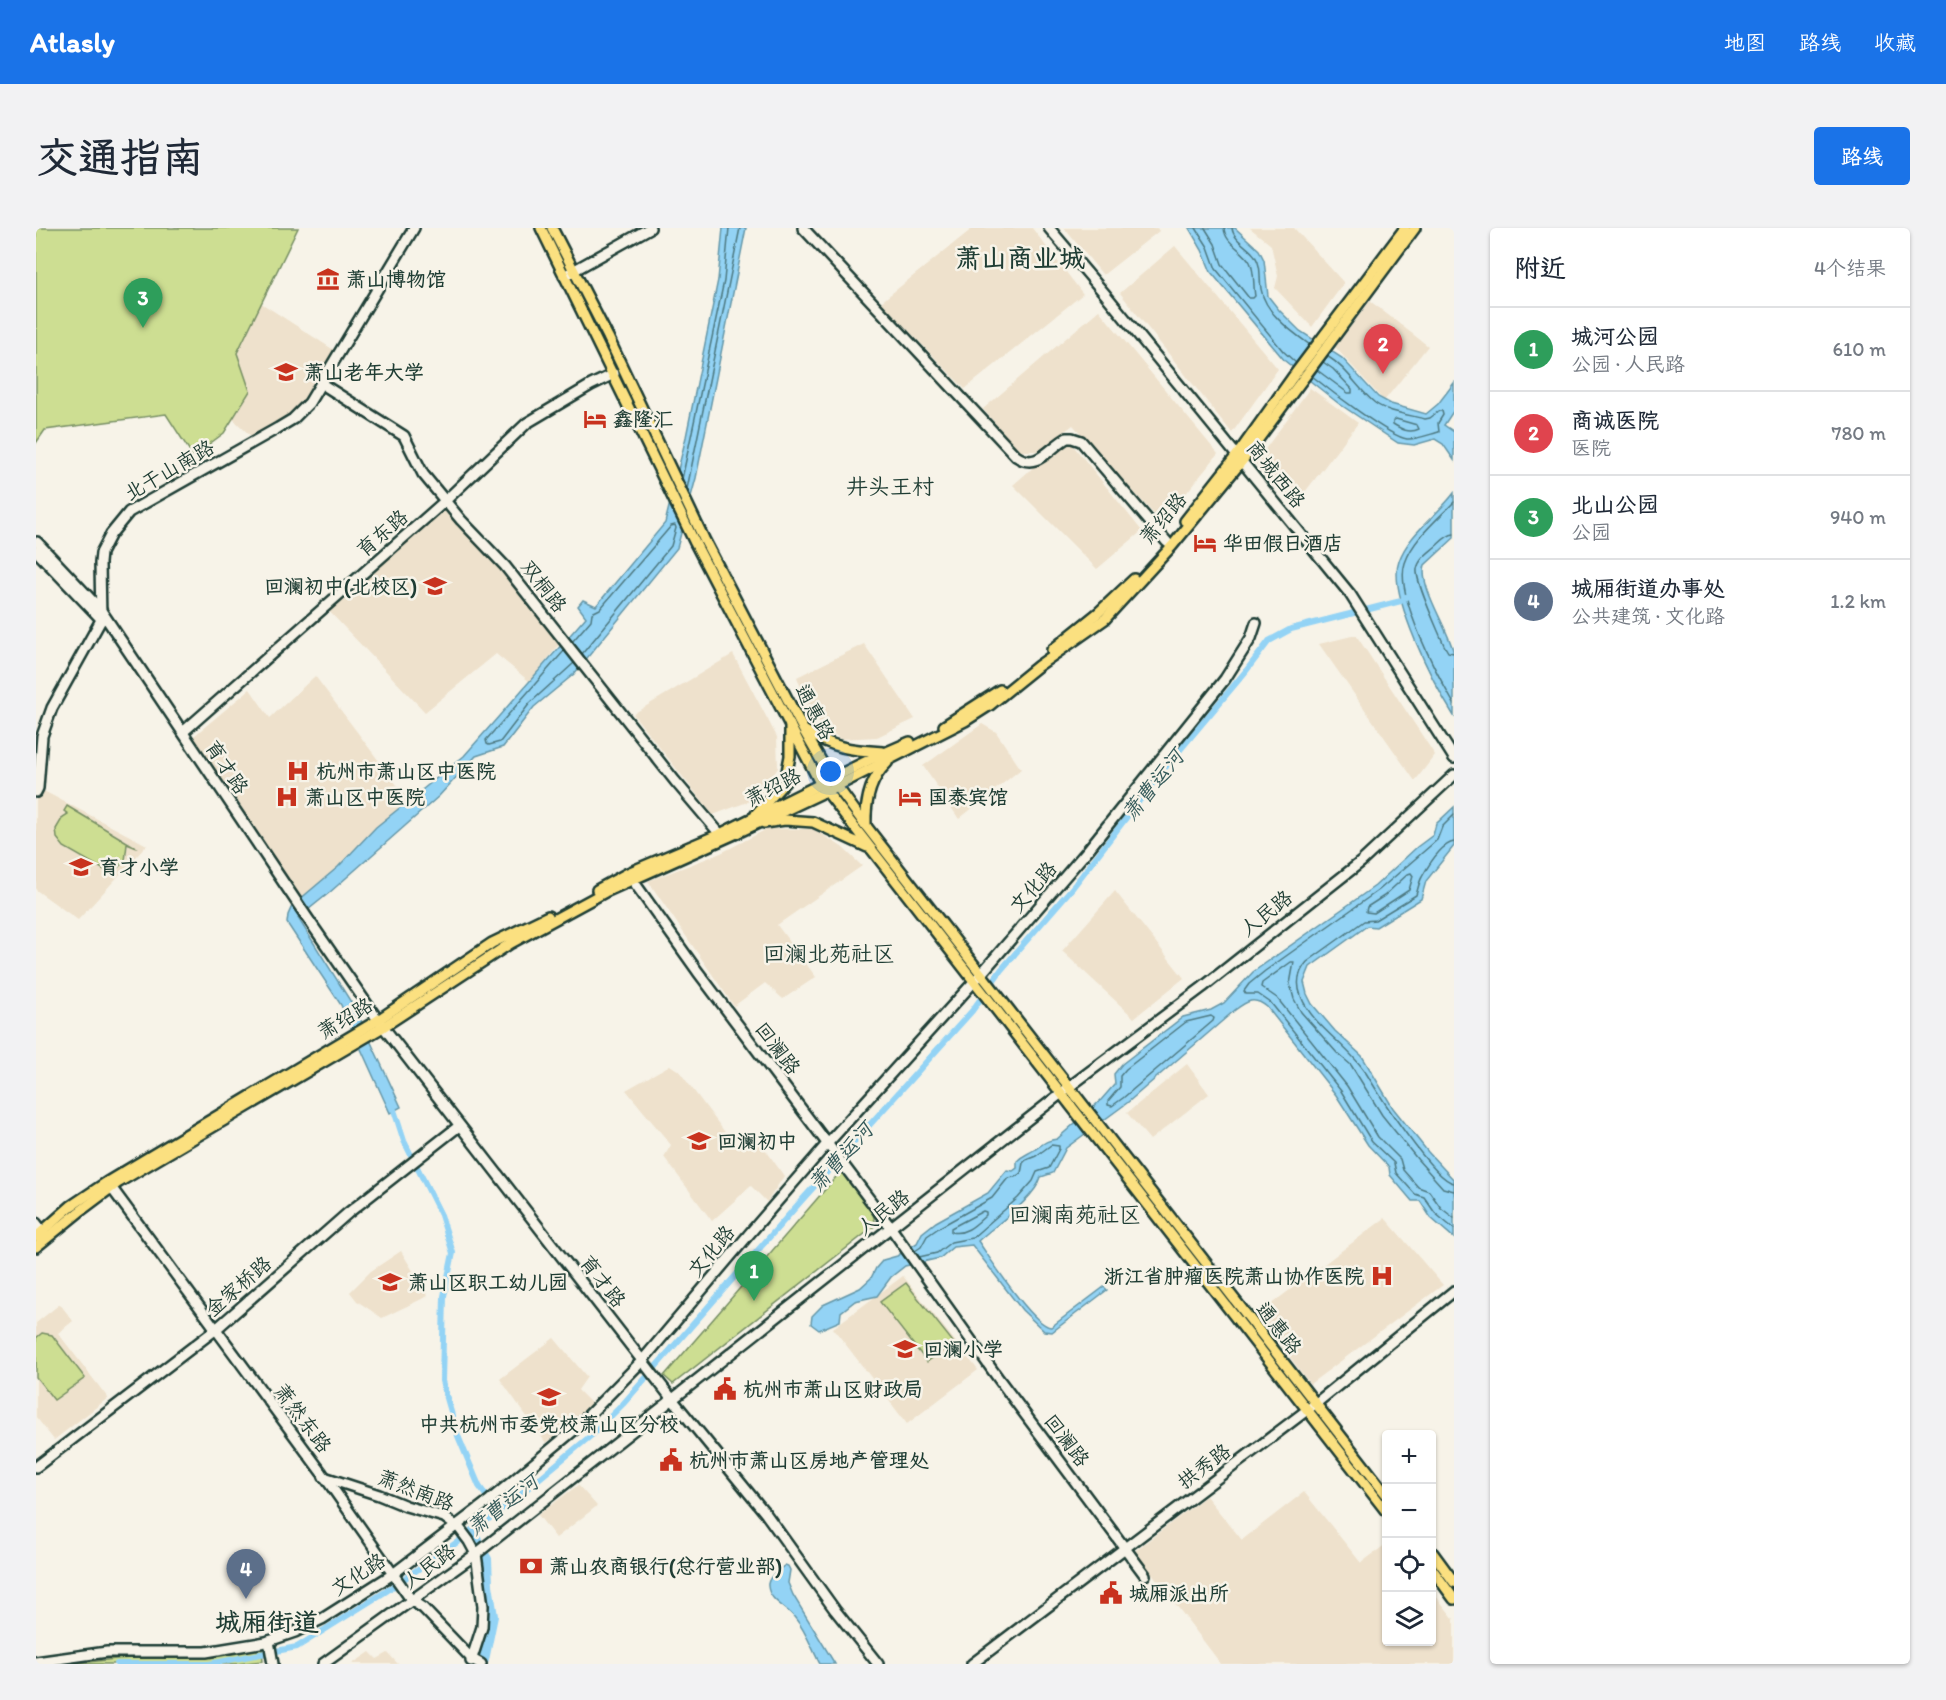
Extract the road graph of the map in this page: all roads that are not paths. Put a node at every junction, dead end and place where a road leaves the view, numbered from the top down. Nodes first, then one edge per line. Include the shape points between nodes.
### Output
1 (414, 228) edge
2 (420, 228) edge
3 (541, 228) edge
4 (552, 228) edge
5 (650, 228) edge
6 (803, 228) edge
7 (1049, 228) edge
8 (1405, 228) edge
9 (1415, 228) edge
10 (402, 248) junction
11 (569, 273) junction
12 (1325, 342) junction
13 (614, 374) junction
14 (322, 384) junction
15 (1240, 458) junction
16 (445, 501) junction
17 (700, 541) junction
18 (37, 542) edge
19 (1167, 542) junction
20 (36, 551) edge
21 (100, 609) junction
22 (101, 620) junction
23 (1256, 623) dead end
24 (134, 660) junction
25 (789, 723) junction
26 (804, 731) junction
27 (183, 732) junction
28 (890, 755) junction
29 (1454, 758) edge
30 (1454, 775) edge
31 (834, 782) junction
32 (823, 787) junction
33 (36, 792) edge
34 (753, 822) junction
35 (866, 826) junction
36 (720, 834) junction
37 (872, 850) junction
38 (631, 877) junction
39 (978, 978) junction
40 (381, 1023) junction
41 (1065, 1091) junction
42 (1083, 1113) junction
43 (459, 1126) junction
44 (827, 1144) junction
45 (109, 1185) junction
46 (891, 1228) junction
47 (38, 1230) edge
48 (36, 1247) edge
49 (1454, 1291) edge
50 (215, 1330) junction
51 (642, 1361) junction
52 (672, 1399) junction
53 (1311, 1407) junction
54 (36, 1467) edge
55 (324, 1477) junction
56 (1382, 1489) edge
57 (1382, 1505) edge
58 (459, 1527) junction
59 (1126, 1548) junction
60 (476, 1554) junction
61 (1436, 1559) edge
62 (1145, 1575) dead end
63 (394, 1576) junction
64 (1436, 1576) edge
65 (1454, 1582) edge
66 (1454, 1599) edge
67 (412, 1601) junction
68 (269, 1641) junction
69 (36, 1662) edge
70 (474, 1662) edge
71 (273, 1664) edge
72 (324, 1664) edge
73 (878, 1664) edge
74 (972, 1664) edge

1 - 10 street, 北干山南路
2 - 10 street
3 - 11 main road
4 - 11 main road
5 - 11 street
6 - 19 street via 1016,456 1035,461 1067,438 1077,439
7 - 15 street, 商城西路
8 - 12 main road, 萧绍路
9 - 12 main road
10 - 14 street, 北干山南路
11 - 13 main road
11 - 17 main road via 608,337 668,461
12 - 15 main road, 萧绍路
13 - 16 street, 育东路 via 527,423
13 - 17 main road via 657,465
14 - 16 street, 双桐路 via 404,436 423,474
14 - 21 street, 北干山南路 via 293,418 129,512 102,553
15 - 19 main road, 萧绍路
15 - 28 main road via 1172,546 1105,619 965,721
15 - 29 street, 商城西路 via 1358,605
16 - 27 street, 育东路
16 - 36 street, 双桐路 via 505,566
17 - 25 main road
17 - 26 main road, 通惠路
18 - 21 street, 育才路
19 - 28 main road, 萧绍路 via 1098,612 1009,685
20 - 22 street, 育才路
21 - 22 street, 北干山南路
21 - 24 street, 育才路
22 - 24 street, 育才路
22 - 33 street via 52,708 42,736
23 - 39 street, 文化路 via 1225,679 1087,851
24 - 27 street, 育才路
25 - 32 main road
25 - 34 main road via 790,756 785,783
26 - 28 main road via 850,751
26 - 31 main road, 通惠路
27 - 40 street, 育才路
28 - 31 main road, 萧绍路
28 - 35 main road via 871,789
30 - 41 street, 人民路 via 1361,862
31 - 32 main road, 萧绍路
31 - 35 main road, 通惠路
32 - 34 main road, 萧绍路
32 - 37 main road
34 - 36 main road, 萧绍路
34 - 37 main road via 813,822
34 - 38 main road
35 - 39 main road, 通惠路
36 - 38 main road, 萧绍路
37 - 39 main road
38 - 40 main road, 萧绍路 via 492,943
38 - 44 street, 回澜路
39 - 41 main road
39 - 44 street, 文化路
40 - 43 street, 育才路
40 - 45 main road, 萧绍路
41 - 42 main road
41 - 46 street, 人民路
42 - 53 main road via 1093,1134
42 - 53 main road, 通惠路 via 1101,1127
43 - 50 street, 金家桥路 via 348,1213
43 - 51 street, 育才路
44 - 46 street, 回澜路
44 - 51 street, 文化路
45 - 47 main road, 萧绍路
45 - 48 main road
45 - 50 street, 萧然东路
46 - 52 street, 人民路
46 - 59 street, 回澜路
49 - 53 street, 拱秀路
50 - 54 street, 金家桥路
50 - 55 street, 萧然东路
51 - 52 street, 育才路
51 - 58 street, 文化路 via 574,1430
52 - 60 street, 人民路
52 - 73 street, 育才路 via 766,1514
53 - 56 main road, 通惠路
53 - 57 main road
53 - 59 street, 拱秀路
55 - 58 street, 萧然南路 via 444,1517
55 - 63 street, 萧然东路
58 - 60 street, 萧然南路
58 - 63 street, 文化路
59 - 62 street, 回澜路
59 - 74 street, 拱秀路
60 - 67 street, 人民路
60 - 70 street, 萧然南路 via 483,1606
61 - 65 main road
63 - 67 street, 萧然东路
63 - 68 street, 文化路 via 322,1619
64 - 66 main road
67 - 70 street, 萧然东路
67 - 72 street, 人民路
68 - 69 street, 文化路 via 206,1652 107,1652
68 - 71 street

